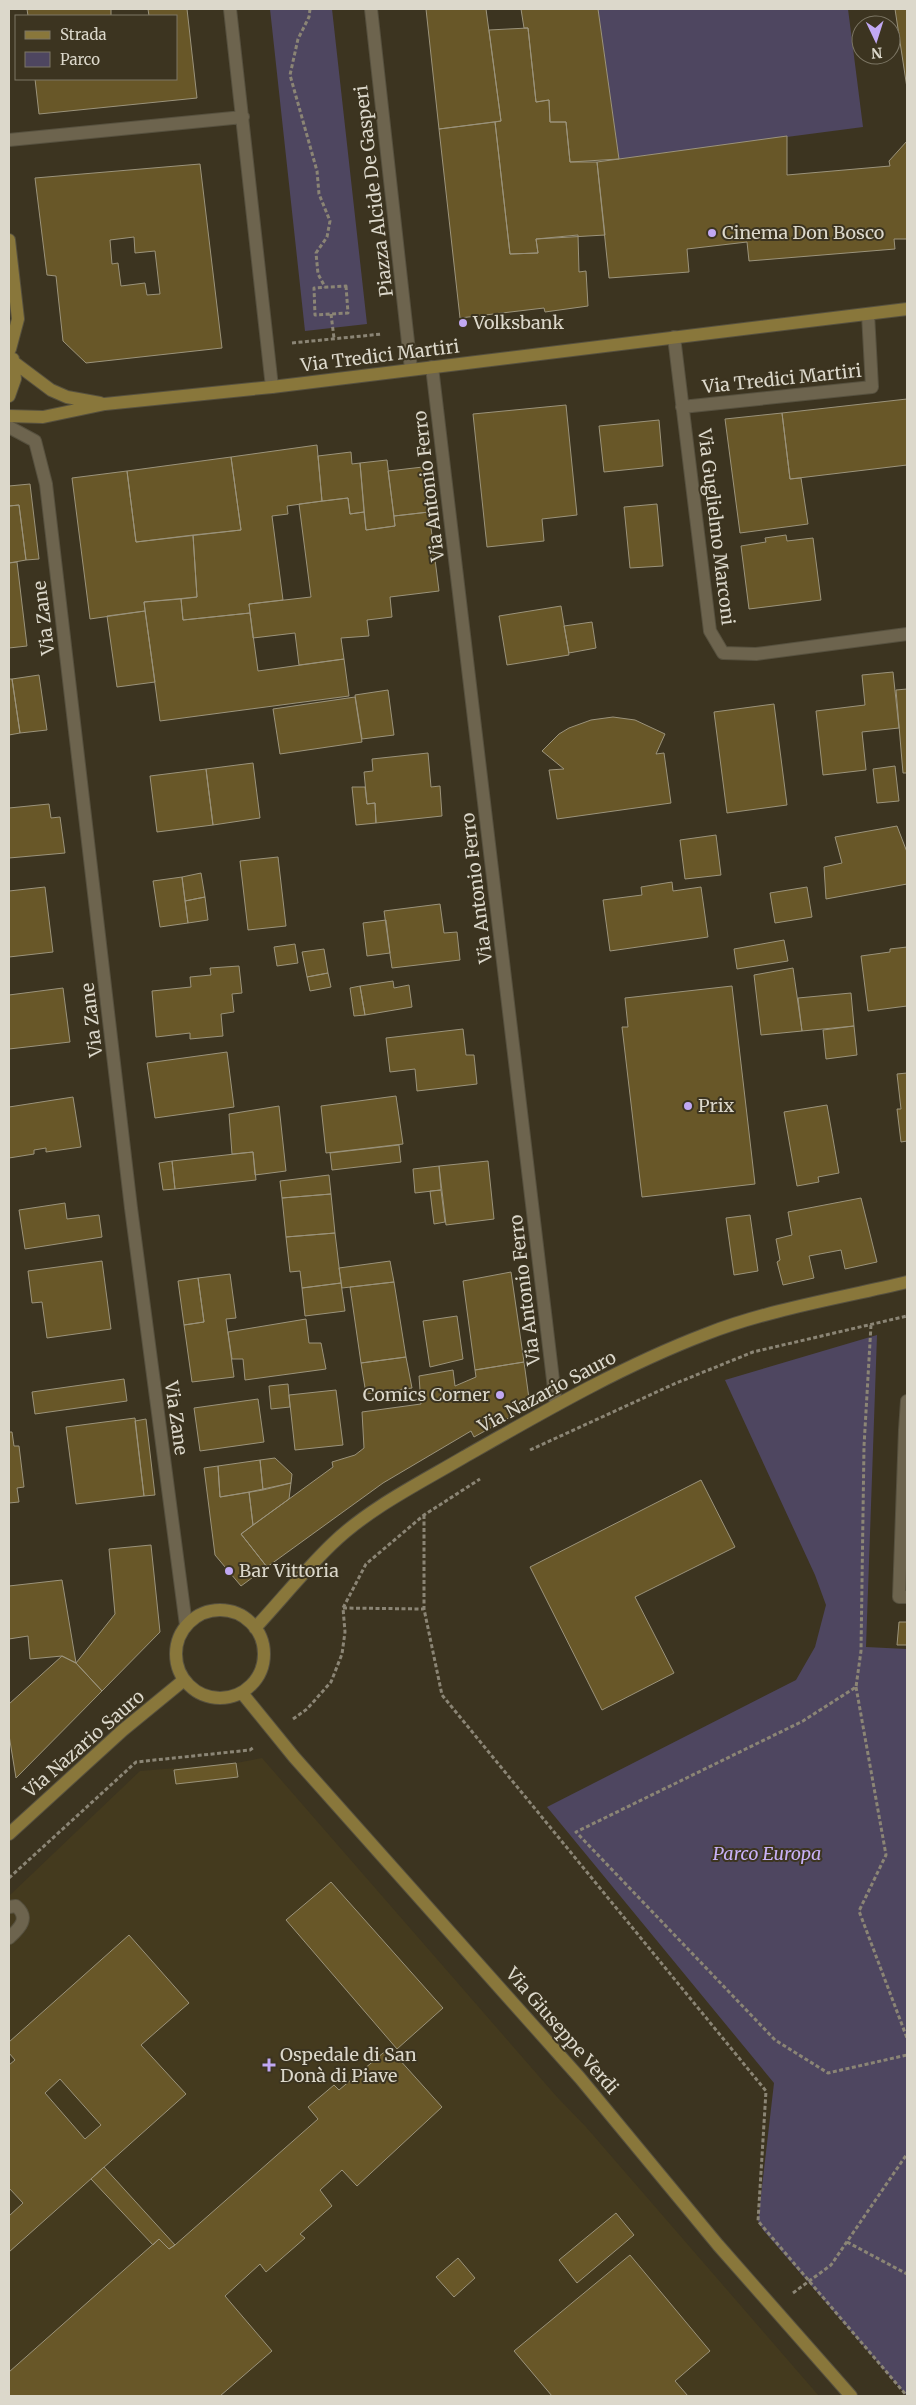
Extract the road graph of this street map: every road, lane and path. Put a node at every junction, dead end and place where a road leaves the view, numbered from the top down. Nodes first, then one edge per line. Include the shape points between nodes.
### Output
1 (230, 9) edge
2 (310, 9) edge
3 (371, 9) edge
4 (243, 117) junction
5 (9, 140) edge
6 (9, 240) edge
7 (325, 287) junction
8 (907, 309) edge
9 (331, 314) junction
10 (868, 314) junction
11 (408, 332) junction
12 (674, 337) junction
13 (334, 338) junction
14 (267, 346) junction
15 (9, 348) edge
16 (15, 363) junction
17 (432, 367) junction
18 (411, 369) junction
19 (272, 387) junction
20 (9, 396) edge
21 (105, 404) junction
22 (682, 407) junction
23 (9, 416) edge
24 (9, 427) edge
25 (907, 634) edge
26 (907, 1282) edge
27 (907, 1316) edge
28 (871, 1325) junction
29 (907, 1401) edge
30 (556, 1405) junction
31 (906, 1430) edge
32 (522, 1454) dead end
33 (488, 1474) dead end
34 (424, 1514) junction
35 (907, 1597) edge
36 (343, 1608) junction
37 (424, 1609) junction
38 (186, 1625) junction
39 (255, 1628) junction
40 (184, 1680) junction
41 (856, 1687) junction
42 (242, 1693) junction
43 (274, 1732) junction
44 (9, 1834) edge
45 (9, 1878) edge
46 (9, 1907) edge
47 (9, 1938) edge
48 (907, 2038) edge
49 (907, 2055) edge
50 (907, 2154) edge
51 (847, 2242) junction
52 (907, 2274) edge
53 (809, 2281) junction
54 (773, 2308) junction
55 (851, 2396) edge
56 (907, 2396) edge

1 - 4 street
2 - 7 path via 298,39 290,75 317,171 319,194 330,221 327,237 316,253 318,274
3 - 11 street, Piazza Alcide De Gasperi
4 - 5 street
4 - 14 street
6 - 15 street via 18,319
7 - 9 path via 314,288 316,315
7 - 9 path via 346,286 348,313
8 - 10 street, Via Tredici Martiri
9 - 13 path
10 - 12 street, Via Tredici Martiri
10 - 22 street, Via Tredici Martiri via 872,387
11 - 13 path
11 - 18 street, Piazza Alcide De Gasperi
12 - 17 street, Via Tredici Martiri
12 - 22 street, Via Guglielmo Marconi
13 - 14 path
14 - 19 street
15 - 16 street
16 - 20 street via 15,379
16 - 21 street, Via Tredici Martiri via 51,390 68,397
17 - 18 street, Via Tredici Martiri
17 - 30 street, Via Antonio Ferro
18 - 19 street, Via Tredici Martiri
19 - 21 street, Via Tredici Martiri
21 - 23 street, Via Tredici Martiri via 43,417
22 - 25 street, Via Guglielmo Marconi via 710,631 723,653 756,654
24 - 38 street, Via Zane via 35,441 46,484 131,1208
26 - 30 street, Via Nazario Sauro via 761,1317 706,1334
27 - 28 path
28 - 32 path via 753,1352 674,1384
28 - 41 path via 864,1446 861,1651
29 - 31 street
30 - 39 street, Via Nazario Sauro via 401,1494 360,1522 332,1543
31 - 35 street via 898,1597
33 - 34 path
34 - 36 path via 366,1564
34 - 37 path
36 - 37 path
36 - 43 path via 345,1632 342,1654 331,1682 308,1709
37 - 53 path via 442,1695 766,2091 758,2221
38 - 39 street via 199,1614 219,1610 239,1614
38 - 40 street via 175,1651 178,1670
39 - 42 street via 262,1641 264,1660 257,1679
40 - 42 street via 197,1692 211,1697 224,1698
40 - 44 street, Via Nazario Sauro via 123,1730
41 - 48 path via 886,1855 859,1911
41 - 49 path via 802,1721 576,1832 775,2040 828,2073
42 - 43 street, Via Giuseppe Verdi
43 - 45 path via 250,1750 136,1762
43 - 54 street, Via Giuseppe Verdi via 580,2078
46 - 47 street via 16,1906 24,1919
50 - 51 path
51 - 52 path
51 - 53 path via 831,2265
53 - 54 path
53 - 56 path
54 - 55 street, Via Giuseppe Verdi

